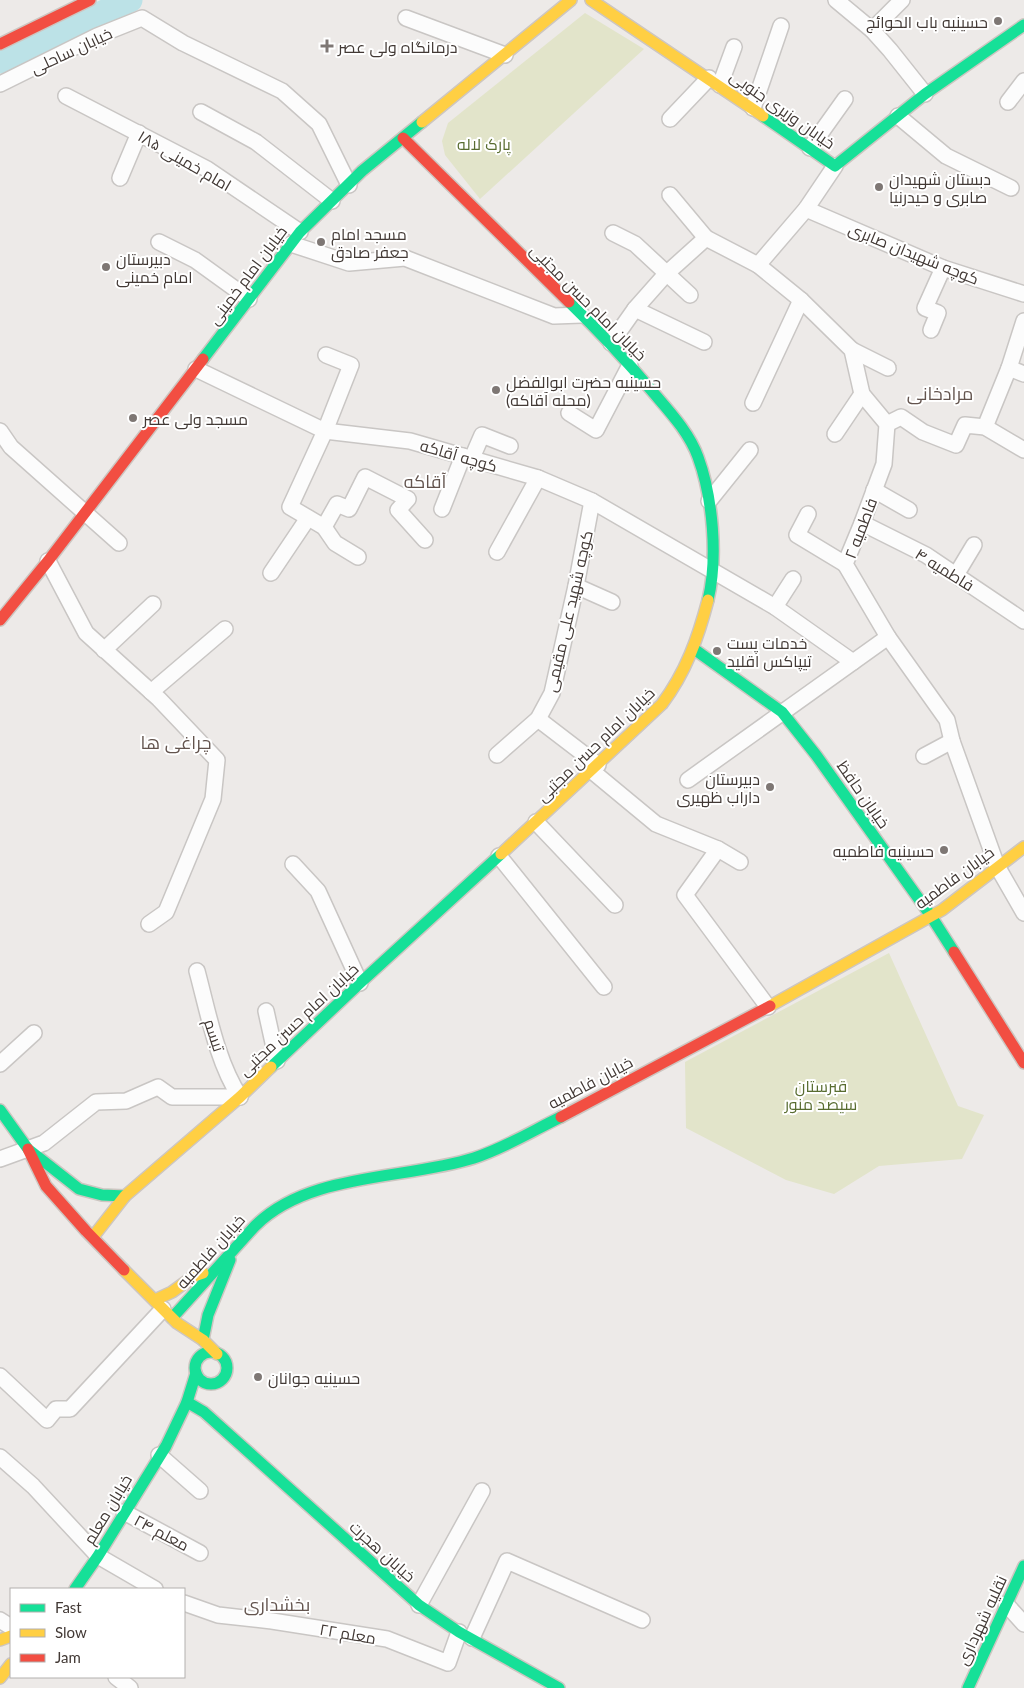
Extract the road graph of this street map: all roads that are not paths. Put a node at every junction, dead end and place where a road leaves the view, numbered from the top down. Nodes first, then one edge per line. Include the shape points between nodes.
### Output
1 (571, 0) edge
2 (591, 0) edge
3 (836, 0) edge
4 (902, 0) edge
5 (80, 2) edge
6 (406, 18) dead end
7 (1024, 25) edge
8 (781, 26) dead end
9 (872, 30) junction
10 (0, 44) edge
11 (734, 47) dead end
12 (505, 55) junction
13 (714, 81) junction
14 (1024, 81) edge
15 (0, 84) edge
16 (926, 94) junction
17 (66, 96) dead end
18 (845, 99) dead end
19 (1008, 102) dead end
20 (753, 108) junction
21 (201, 112) dead end
22 (898, 116) junction
23 (670, 119) dead end
24 (139, 133) junction
25 (403, 138) junction
26 (810, 148) junction
27 (835, 166) junction
28 (120, 178) dead end
29 (349, 185) junction
30 (1012, 188) dead end
31 (670, 195) dead end
32 (332, 201) junction
33 (806, 209) junction
34 (613, 233) dead end
35 (296, 238) junction
36 (706, 238) junction
37 (159, 242) dead end
38 (758, 264) junction
39 (943, 268) junction
40 (666, 274) junction
41 (1024, 294) edge
42 (690, 295) dead end
43 (249, 299) junction
44 (801, 300) junction
45 (635, 309) junction
46 (582, 315) junction
47 (1024, 321) edge
48 (931, 330) dead end
49 (704, 342) dead end
50 (610, 343) junction
51 (852, 350) junction
52 (326, 355) dead end
53 (630, 365) junction
54 (888, 368) dead end
55 (1010, 368) junction
56 (196, 369) junction
57 (1024, 374) edge
58 (862, 394) junction
59 (753, 403) dead end
60 (569, 413) dead end
61 (887, 424) junction
62 (985, 427) junction
63 (0, 431) edge
64 (325, 431) junction
65 (835, 434) dead end
66 (510, 446) dead end
67 (750, 450) dead end
68 (1024, 450) edge
69 (467, 457) junction
70 (538, 478) junction
71 (874, 490) junction
72 (592, 501) junction
73 (709, 501) junction
74 (442, 509) dead end
75 (909, 510) dead end
76 (85, 513) junction
77 (808, 514) dead end
78 (308, 518) junction
79 (862, 523) junction
80 (324, 527) junction
81 (425, 540) dead end
82 (119, 543) dead end
83 (974, 545) dead end
84 (497, 552) dead end
85 (358, 557) dead end
86 (48, 561) junction
87 (845, 564) junction
88 (712, 570) junction
89 (271, 573) dead end
90 (956, 575) junction
91 (793, 578) dead end
92 (576, 586) junction
93 (612, 602) dead end
94 (153, 604) dead end
95 (775, 607) junction
96 (1023, 617) edge
97 (0, 620) edge
98 (225, 629) dead end
99 (888, 637) junction
100 (694, 649) junction
101 (104, 650) junction
102 (853, 662) junction
103 (152, 692) junction
104 (782, 712) junction
105 (538, 719) junction
106 (952, 741) junction
107 (498, 756) dead end
108 (924, 756) dead end
109 (595, 768) junction
110 (688, 780) dead end
111 (536, 822) junction
112 (1024, 846) edge
113 (718, 850) junction
114 (499, 856) junction
115 (740, 862) dead end
116 (293, 864) dead end
117 (997, 866) junction
118 (615, 904) dead end
119 (1024, 913) edge
120 (931, 916) junction
121 (149, 924) dead end
122 (197, 971) dead end
123 (360, 983) junction
124 (604, 987) dead end
125 (768, 1007) junction
126 (266, 1011) dead end
127 (34, 1033) dead end
128 (1022, 1055) edge
129 (277, 1061) junction
130 (0, 1064) edge
131 (240, 1097) junction
132 (0, 1110) edge
133 (28, 1149) junction
134 (0, 1159) edge
135 (125, 1196) junction
136 (93, 1237) junction
137 (234, 1250) junction
138 (214, 1270) junction
139 (167, 1312) junction
140 (203, 1340) junction
141 (217, 1354) junction
142 (195, 1371) junction
143 (0, 1376) edge
144 (218, 1383) junction
145 (187, 1402) junction
146 (208, 1404) junction
147 (162, 1451) junction
148 (0, 1457) edge
149 (200, 1491) dead end
150 (482, 1491) dead end
151 (124, 1512) junction
152 (200, 1553) dead end
153 (98, 1556) junction
154 (1024, 1566) edge
155 (76, 1588) edge
156 (153, 1588) edge
157 (185, 1603) edge
158 (1006, 1604) junction
159 (419, 1606) junction
160 (642, 1620) dead end
161 (1024, 1624) edge
162 (466, 1635) junction
163 (10, 1665) edge
164 (0, 1678) edge
165 (117, 1678) edge
166 (130, 1688) edge
167 (560, 1688) edge
168 (968, 1688) edge

1 - 12 main road, خیابان امام خمینی
2 - 13 main road, خیابان وزیری جنوبی
3 - 9 street
4 - 9 street
5 - 10 main road
6 - 12 street
7 - 16 main road, خیابان وزیری جنوبی
8 - 20 street
9 - 16 street
11 - 13 street
12 - 25 main road, خیابان امام خمینی
13 - 20 main road, خیابان وزیری جنوبی
13 - 23 street
14 - 19 street
15 - 29 street, خیابان ساحلی via 97,36 142,18 183,43 282,91 319,124
16 - 22 main road, خیابان وزیری جنوبی
17 - 24 street, امام خمینی ۱۸۵
18 - 26 street
20 - 26 main road, خیابان وزیری جنوبی
21 - 32 street via 256,142
22 - 27 main road, خیابان وزیری جنوبی
22 - 30 street via 946,156
24 - 28 street
24 - 35 street, امام خمینی ۱۸۵ via 207,169
25 - 29 main road, خیابان امام خمینی
25 - 46 main road, خیابان امام حسن مجتبی
26 - 27 main road, خیابان وزیری جنوبی
27 - 33 street
29 - 32 main road, خیابان امام خمینی
31 - 36 street
32 - 35 main road, خیابان امام خمینی
33 - 38 street
33 - 39 street, کوچه شهیدان صابری
34 - 40 street via 635,244
35 - 43 main road, خیابان امام خمینی
35 - 46 street, امام خمینی ۱۸۵ via 349,262 405,258 554,316
36 - 38 street
36 - 40 street
37 - 43 street via 195,260
38 - 44 street
39 - 41 street, کوچه شهیدان صابری
39 - 48 street via 925,308 938,313
40 - 42 street
40 - 45 street
43 - 56 main road, خیابان امام خمینی
44 - 51 street
44 - 59 street
45 - 49 street
45 - 50 street
46 - 50 main road, خیابان امام حسن مجتبی
47 - 55 street
50 - 53 main road, خیابان امام حسن مجتبی
51 - 54 street
51 - 58 street
52 - 64 street via 351,365
53 - 60 street via 596,430
53 - 73 main road, خیابان امام حسن مجتبی via 688,437 698,456
55 - 57 street
55 - 62 street
56 - 64 street, کوچه آقاکه
56 - 76 main road, خیابان امام خمینی
58 - 61 street
58 - 65 street
61 - 62 street via 901,417 923,432 956,445 965,425
61 - 71 street, فاطمیه ۲ via 884,464
62 - 68 street
63 - 76 street via 11,447
64 - 69 street, کوچه آقاکه via 410,441
64 - 78 street via 290,507
66 - 69 street via 482,435
67 - 73 street
69 - 70 street, کوچه آقاکه
69 - 74 street
70 - 72 street, کوچه آقاکه
70 - 84 street
71 - 75 street
71 - 79 street, فاطمیه ۲
72 - 88 street, کوچه آقاکه
72 - 92 street, کوچه شهید علی مقیمی
73 - 88 main road, خیابان امام حسن مجتبی
76 - 82 street
76 - 86 main road, خیابان امام خمینی
77 - 87 street via 796,536
78 - 80 street
78 - 89 street
79 - 87 street, فاطمیه ۲
79 - 90 street, فاطمیه ۴ via 926,555
80 - 81 street via 337,504 349,508 365,478 408,499 398,510
80 - 85 street via 335,542
83 - 90 street
86 - 97 main road, خیابان امام خمینی
86 - 101 street via 86,633
87 - 99 street, فاطمیه ۲
88 - 95 street, کوچه آقاکه
88 - 100 main road, خیابان امام حسن مجتبی
90 - 96 street, فاطمیه ۴
91 - 95 street
92 - 93 street
92 - 105 street, کوچه شهید علی مقیمی via 552,693
94 - 101 street
95 - 102 street, کوچه آقاکه
98 - 103 street
99 - 102 street
99 - 106 street, فاطمیه ۲ via 947,720
100 - 104 main road, خیابان حافظ
100 - 109 main road, خیابان امام حسن مجتبی via 675,687 662,704
101 - 103 street
102 - 104 street
103 - 121 street via 217,760 213,799 170,904 166,912
104 - 110 street
104 - 120 main road, خیابان حافظ via 816,754
105 - 107 street, کوچه شهید علی مقیمی
105 - 109 street
106 - 108 street
106 - 117 street, فاطمیه ۲
109 - 111 main road, خیابان امام حسن مجتبی
109 - 113 street via 656,824
111 - 114 main road, خیابان امام حسن مجتبی
111 - 118 street
112 - 117 main road, خیابان فاطمیه
113 - 115 street
113 - 125 street via 685,896
114 - 123 main road, خیابان امام حسن مجتبی
114 - 124 street
116 - 123 street via 318,891
117 - 119 street, فاطمیه ۲
117 - 120 main road, خیابان فاطمیه
120 - 125 main road, خیابان فاطمیه
120 - 128 main road, خیابان حافظ
122 - 131 street, تبسم via 212,1030 231,1083
123 - 129 main road, خیابان امام حسن مجتبی
125 - 137 main road, خیابان فاطمیه via 488,1154 337,1186 280,1206 251,1229
126 - 129 street
127 - 130 street
129 - 131 main road, خیابان امام حسن مجتبی
131 - 133 street via 172,1097 158,1087 126,1101 96,1102 44,1143
131 - 135 main road, خیابان امام حسن مجتبی
132 - 133 main road
133 - 134 street
133 - 135 main road via 79,1189
133 - 136 main road via 46,1186
135 - 136 main road, خیابان امام حسن مجتبی
136 - 139 main road
137 - 138 main road, خیابان فاطمیه
137 - 140 main road via 208,1316
138 - 139 main road, خیابان فاطمیه
138 - 139 main road via 194,1276 172,1292
139 - 140 main road
139 - 142 main road via 186,1346
139 - 143 street via 70,1409 56,1409 46,1420
140 - 141 main road
141 - 142 main road via 202,1355
141 - 144 main road via 226,1365 225,1376
142 - 144 main road via 207,1384
142 - 145 main road, خیابان معلم
144 - 146 main road, خیابان معلم
145 - 146 main road, خیابان هجرت
145 - 147 main road, خیابان معلم
146 - 147 main road, خیابان معلم via 191,1425
146 - 159 main road, خیابان هجرت
147 - 149 street
147 - 151 main road, خیابان معلم
148 - 153 street via 34,1486
150 - 159 street
151 - 152 street, معلم ۲۴
151 - 153 main road, خیابان معلم
153 - 155 main road, خیابان معلم
153 - 156 street
154 - 158 main road, نقلیه شهرداری
157 - 162 street, معلم ۲۲ via 218,1615 387,1639 448,1663
158 - 161 street
158 - 168 main road, نقلیه شهرداری
159 - 162 main road, خیابان هجرت
160 - 162 street via 507,1561
162 - 167 main road, خیابان هجرت
163 - 164 main road
165 - 166 street

